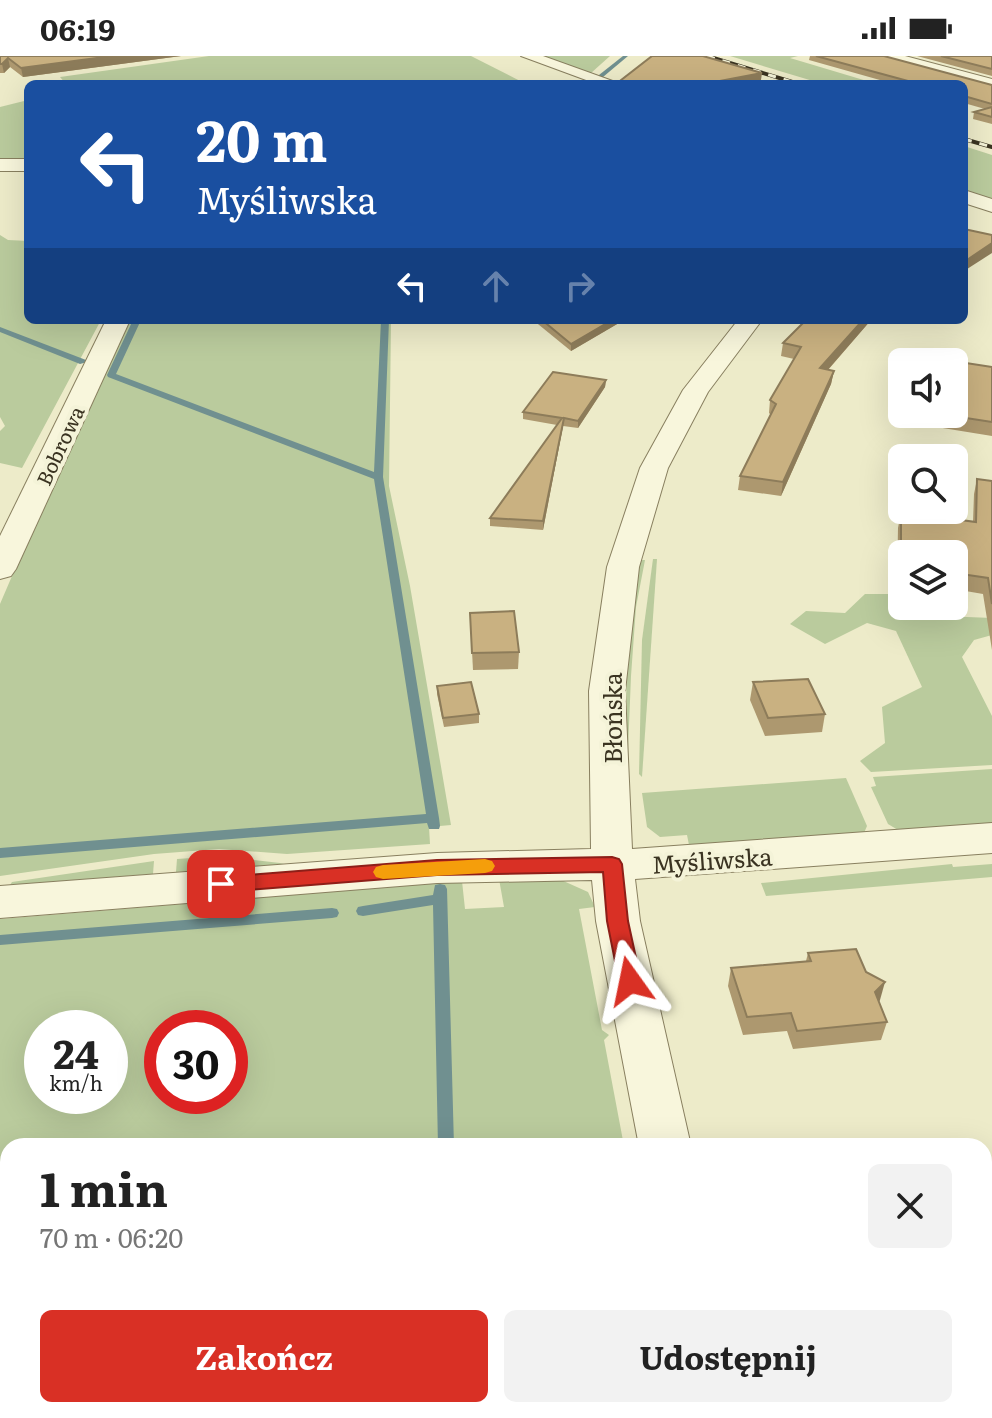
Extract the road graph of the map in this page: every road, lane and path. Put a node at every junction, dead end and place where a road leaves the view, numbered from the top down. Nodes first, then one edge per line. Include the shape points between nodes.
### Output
1 (528, 56) edge
2 (888, 56) edge
3 (601, 80) edge
4 (992, 84) edge
5 (0, 165) edge
6 (24, 165) edge
7 (968, 198) edge
8 (992, 206) edge
9 (116, 324) edge
10 (747, 324) edge
11 (0, 569) edge
12 (992, 838) edge
13 (612, 864) junction
14 (0, 902) edge
15 (663, 1138) edge

1 - 3 street
2 - 4 street
5 - 6 street
7 - 8 street
9 - 11 street, Bobrowa
10 - 13 street, Błońska via 696,390 654,468 623,567 607,691
12 - 13 street, Myśliwska
13 - 14 street, Myśliwska via 437,868
13 - 15 street, Błońska via 618,921

